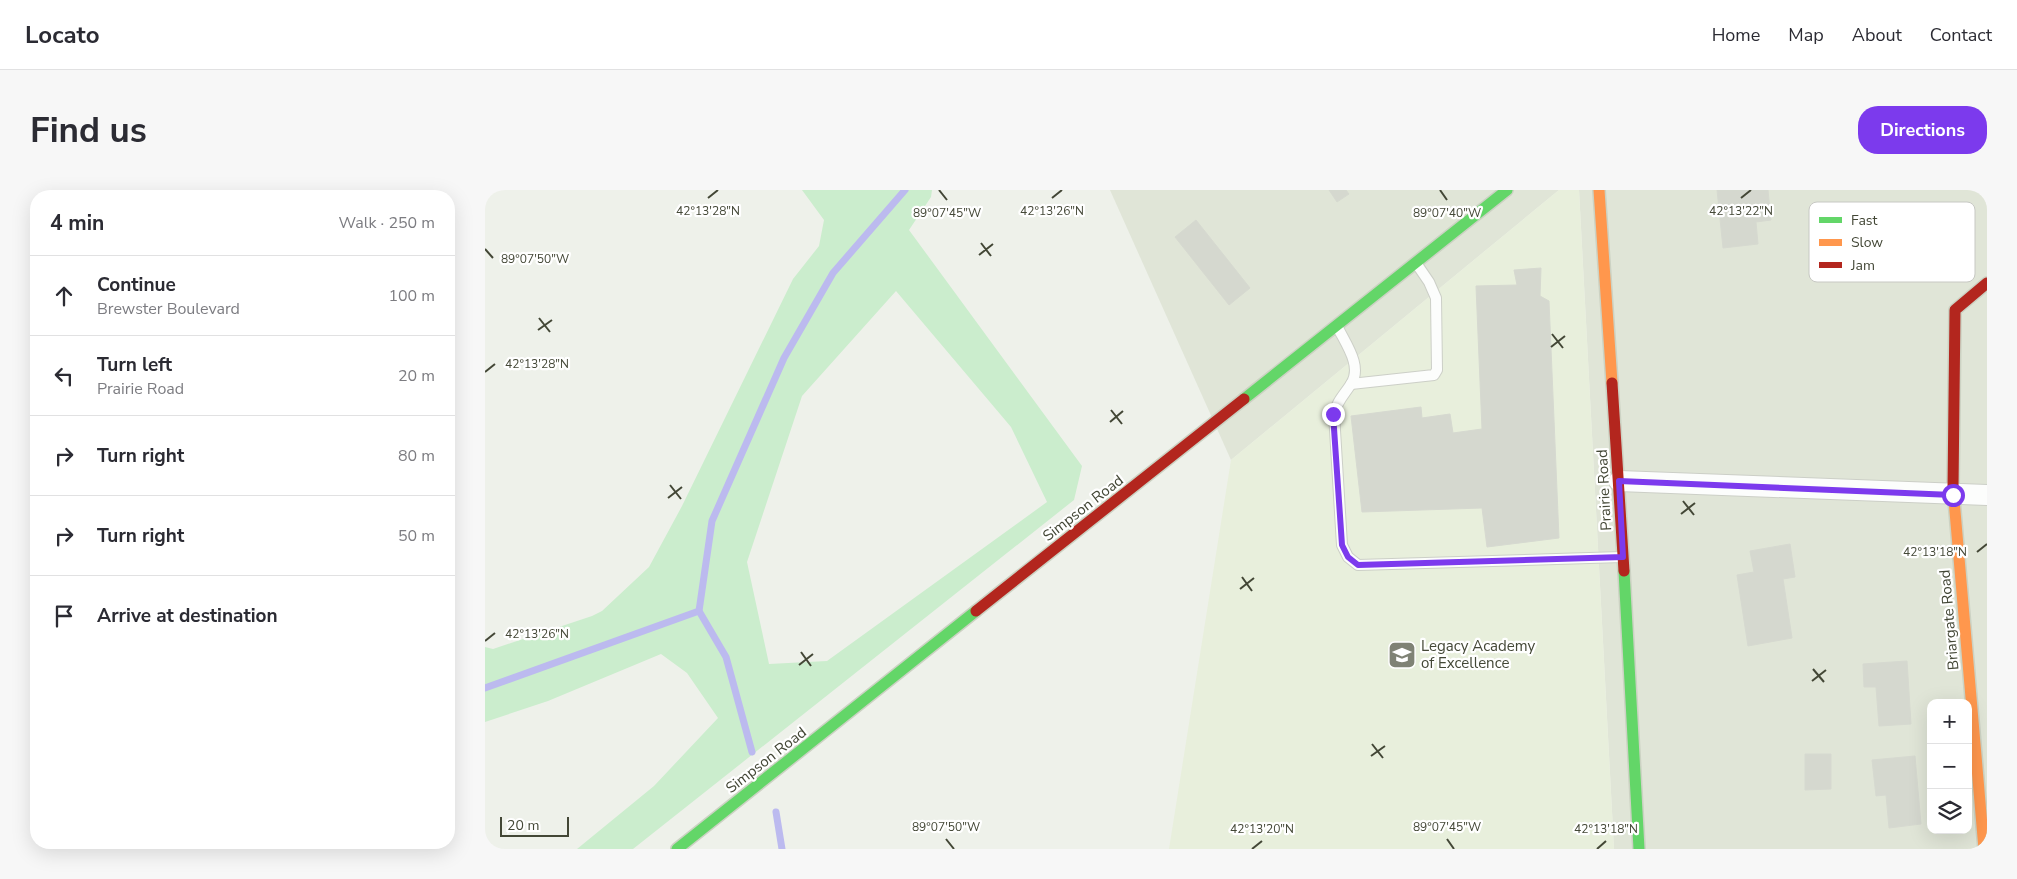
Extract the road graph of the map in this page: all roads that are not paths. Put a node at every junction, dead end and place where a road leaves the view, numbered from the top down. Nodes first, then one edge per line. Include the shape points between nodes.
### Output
1 (1507, 190) edge
2 (1599, 190) edge
3 (1590, 198) dead end
4 (1602, 226) junction
5 (1416, 263) junction
6 (1987, 282) edge
7 (1337, 326) junction
8 (1351, 384) junction
9 (1619, 481) junction
10 (1953, 495) junction
11 (1987, 495) edge
12 (1623, 557) junction
13 (677, 849) edge
14 (1639, 849) edge
15 (1984, 849) edge

1 - 5 street, Simpson Road
2 - 4 street, Prairie Road
3 - 4 street
4 - 9 street, Prairie Road
5 - 7 street, Simpson Road
5 - 8 lane via 1435,298 1437,370 1434,375
6 - 10 street, Briargate Road via 1955,310
7 - 8 lane via 1356,369
7 - 13 street, Simpson Road
8 - 12 lane via 1336,404 1333,414 1342,545 1348,557 1358,565
9 - 10 street
9 - 12 street, Prairie Road
10 - 11 street
10 - 15 street, Briargate Road
12 - 14 street, Prairie Road

